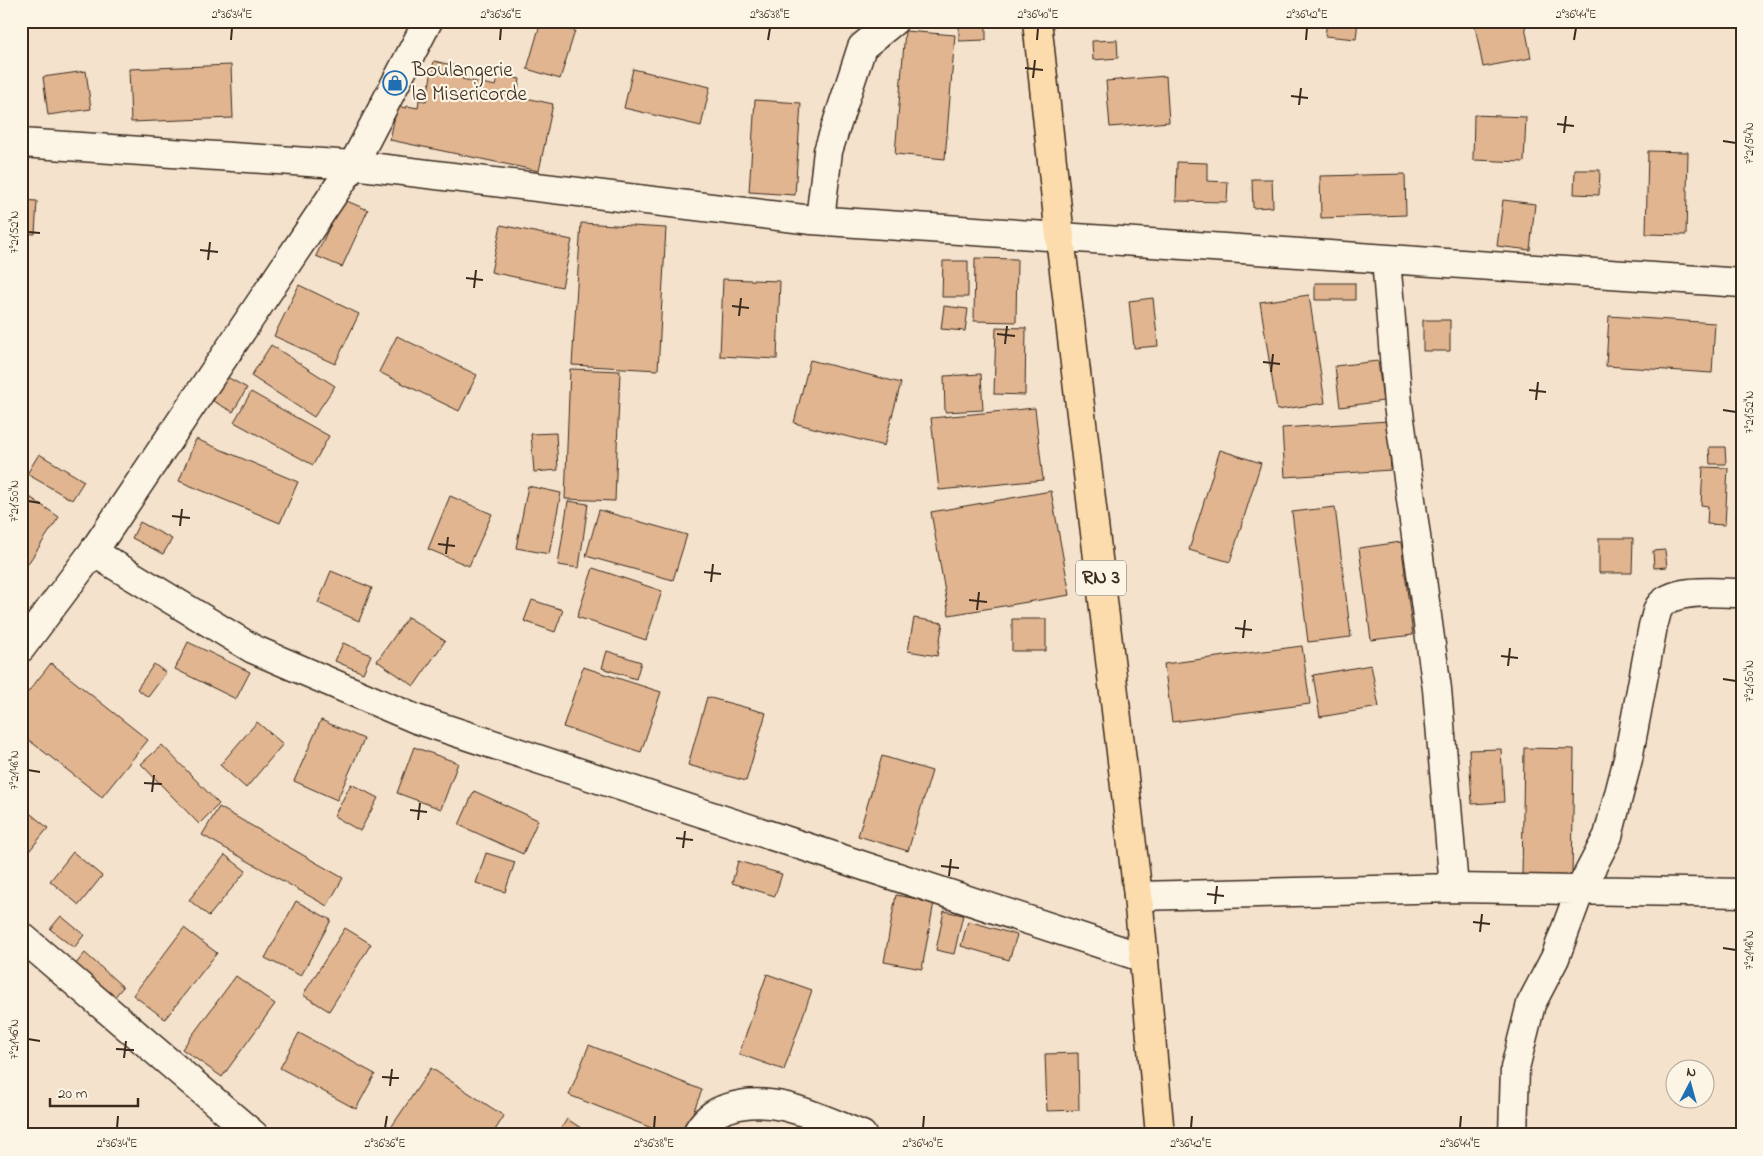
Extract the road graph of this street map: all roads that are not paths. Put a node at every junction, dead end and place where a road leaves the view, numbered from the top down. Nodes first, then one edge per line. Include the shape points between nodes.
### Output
1 (428, 21) edge
2 (894, 21) edge
3 (1037, 21) edge
4 (21, 143) edge
5 (353, 165) junction
6 (820, 220) junction
7 (1060, 237) junction
8 (1386, 259) junction
9 (1742, 283) edge
10 (93, 552) junction
11 (1742, 593) edge
12 (21, 648) edge
13 (1454, 888) junction
14 (1580, 890) junction
15 (1742, 893) edge
16 (1138, 896) junction
17 (21, 936) edge
18 (1144, 958) junction
19 (254, 1135) edge
20 (696, 1135) edge
21 (862, 1135) edge
22 (1160, 1135) edge
23 (1513, 1135) edge

1 - 5 street
2 - 6 street via 862,47 828,151
3 - 7 main road, RN 3
4 - 5 street
5 - 6 street
5 - 10 street
6 - 7 street
7 - 8 street
7 - 16 main road, RN 3
8 - 9 street
8 - 13 street via 1398,406 1437,690
10 - 12 street
10 - 18 street via 253,649 416,719
11 - 14 street via 1684,593 1659,607 1628,760 1608,836
13 - 14 street
13 - 16 street
14 - 15 street
14 - 23 street via 1556,958 1531,1004 1515,1068
16 - 18 main road, RN 3
17 - 19 street
18 - 22 main road, RN 3
20 - 21 street via 715,1112 739,1104 763,1102 790,1107

